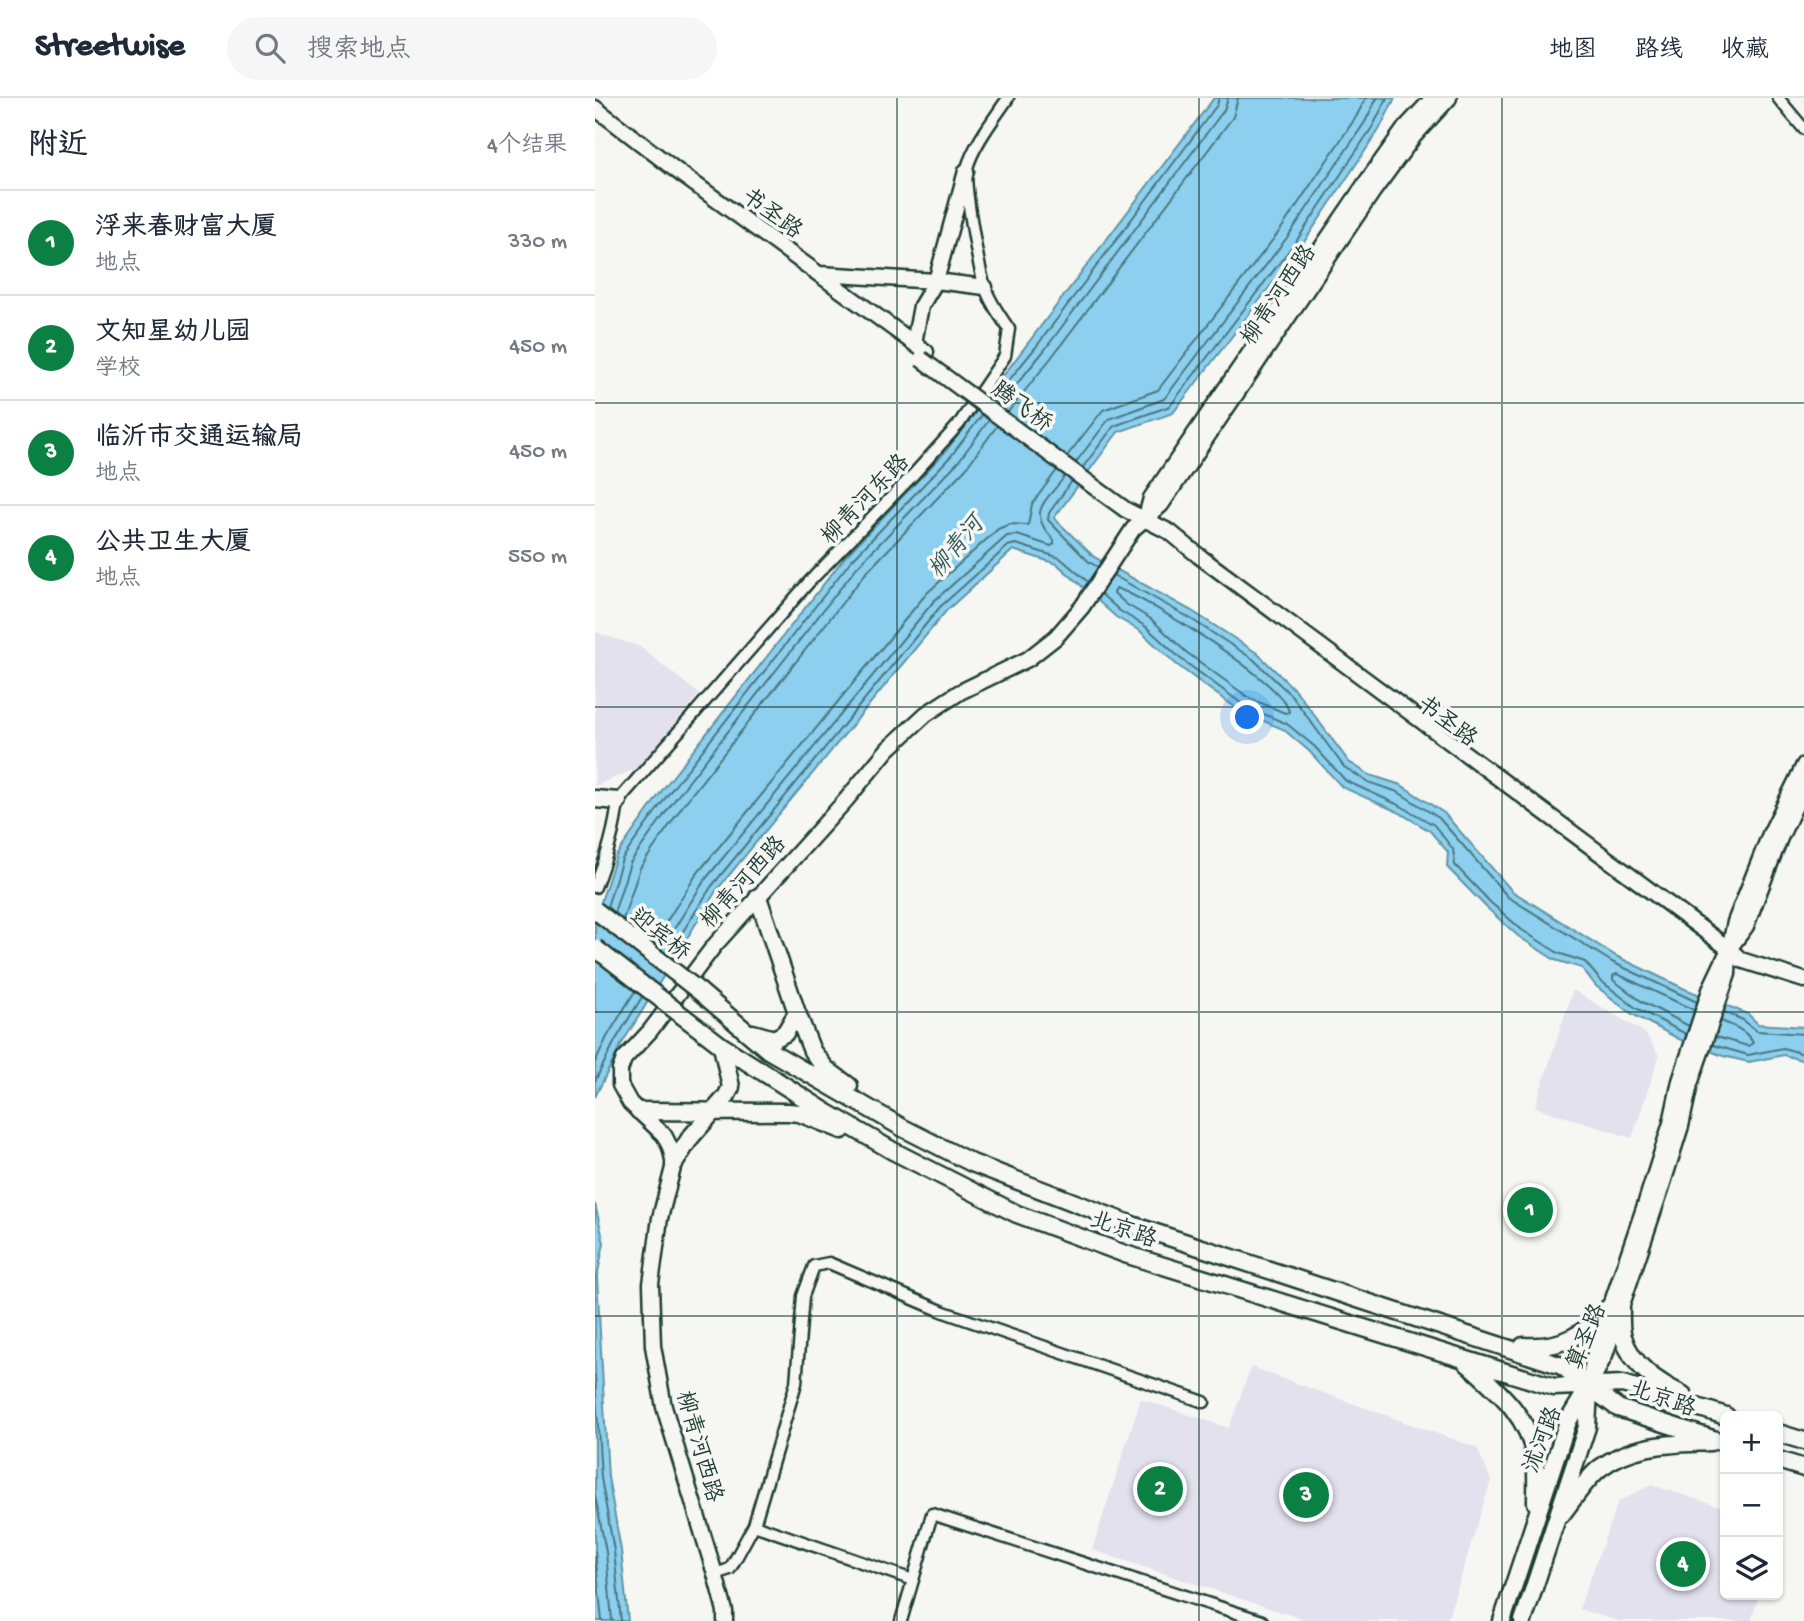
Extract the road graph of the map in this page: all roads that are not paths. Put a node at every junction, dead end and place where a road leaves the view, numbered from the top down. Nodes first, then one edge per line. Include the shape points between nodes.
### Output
1 (1008, 98) edge
2 (1433, 98) edge
3 (1449, 98) edge
4 (1778, 98) edge
5 (595, 108) edge
6 (595, 118) edge
7 (1804, 129) edge
8 (966, 172) junction
9 (820, 274) junction
10 (936, 281) junction
11 (985, 287) junction
12 (920, 352) junction
13 (1100, 486) joint
14 (1146, 518) junction
15 (1804, 765) edge
16 (1804, 787) edge
17 (595, 799) edge
18 (618, 800) junction
19 (595, 887) edge
20 (758, 897) junction
21 (595, 910) edge
22 (595, 948) edge
23 (1730, 949) junction
24 (1804, 971) edge
25 (1804, 980) edge
26 (699, 992) joint
27 (797, 1013) junction
28 (744, 1030) junction
29 (722, 1046) junction
30 (715, 1110) junction
31 (639, 1111) junction
32 (903, 1128) junction
33 (893, 1151) junction
34 (674, 1164) junction
35 (1616, 1307) junction
36 (1498, 1344) junction
37 (1461, 1358) junction
38 (1589, 1387) junction
39 (1204, 1402) dead end
40 (1720, 1414) edge
41 (1720, 1415) edge
42 (1783, 1435) edge
43 (1720, 1441) edge
44 (1804, 1441) edge
45 (1720, 1442) edge
46 (1783, 1462) edge
47 (1804, 1468) edge
48 (1537, 1516) junction
49 (1555, 1522) junction
50 (754, 1525) junction
51 (715, 1574) junction
52 (913, 1580) junction
53 (726, 1621) edge
54 (901, 1621) edge
55 (1262, 1621) edge
56 (1502, 1621) edge
57 (1523, 1621) edge

1 - 8 street
2 - 14 street, 柳青河西路 via 1405,128 1345,213 1151,498
3 - 14 street, 柳青河西路 via 1382,179 1160,505
4 - 7 street
5 - 9 street, 书圣路
6 - 12 street, 书圣路
8 - 10 street
8 - 11 street, 柳青河东路
9 - 10 street
9 - 12 street, 书圣路
10 - 11 street
10 - 12 street via 921,306
11 - 18 street, 柳青河东路 via 1009,329 1005,356 959,425 809,582
12 - 13 street, 腾飞桥, bridge
13 - 14 street, 书圣路 via 1126,510
14 - 20 street, 柳青河西路 via 1056,637 1028,659 926,714 888,749
14 - 23 street, 书圣路
15 - 23 street, 算圣路 via 1770,834 1735,922
16 - 23 street, 算圣路 via 1746,926
17 - 18 main road
18 - 19 street via 605,863
20 - 27 main road
20 - 31 street, 柳青河西路 via 624,1059 620,1084
21 - 26 main road, 迎宾桥, bridge
22 - 29 main road, 北京路, bridge
23 - 24 street, 书圣路
23 - 25 street, 书圣路 via 1741,960
23 - 35 street, 算圣路 via 1728,974 1716,989
26 - 28 main road, 北京路
27 - 28 main road via 785,1033 774,1039
27 - 32 main road via 812,1051 826,1069
28 - 32 main road, 北京路 via 768,1049
29 - 30 main road via 731,1087
29 - 33 main road, 北京路
30 - 31 main road
30 - 33 main road via 799,1113
30 - 34 main road via 689,1138
31 - 34 street, 柳青河西路 via 664,1135
32 - 36 main road, 北京路 via 972,1163 1135,1226
33 - 37 main road, 北京路 via 1017,1214 1125,1254
34 - 51 street, 柳青河西路 via 660,1218 651,1284 653,1346 664,1407
35 - 36 main road via 1569,1340 1542,1347
35 - 38 street, 算圣路 via 1595,1352
35 - 40 main road via 1623,1336 1648,1376
36 - 38 main road, 北京路 via 1562,1366
37 - 38 main road, 北京路 via 1554,1387
37 - 48 main road via 1505,1398 1526,1427 1535,1457
38 - 41 main road, 北京路 via 1623,1384
38 - 43 main road, 北京路 via 1618,1408
38 - 48 main road, 沭河路 via 1568,1421
38 - 49 main road, 沭河路 via 1587,1427
39 - 50 street via 944,1312 829,1263 814,1266 803,1296 796,1383
42 - 44 main road
45 - 49 main road via 1659,1445 1619,1457 1599,1469
46 - 47 main road
48 - 56 main road, 沭河路
49 - 57 main road, 沭河路
50 - 51 street via 730,1569
50 - 52 street
51 - 53 street, 柳青河西路
52 - 54 street
52 - 55 street via 932,1514

